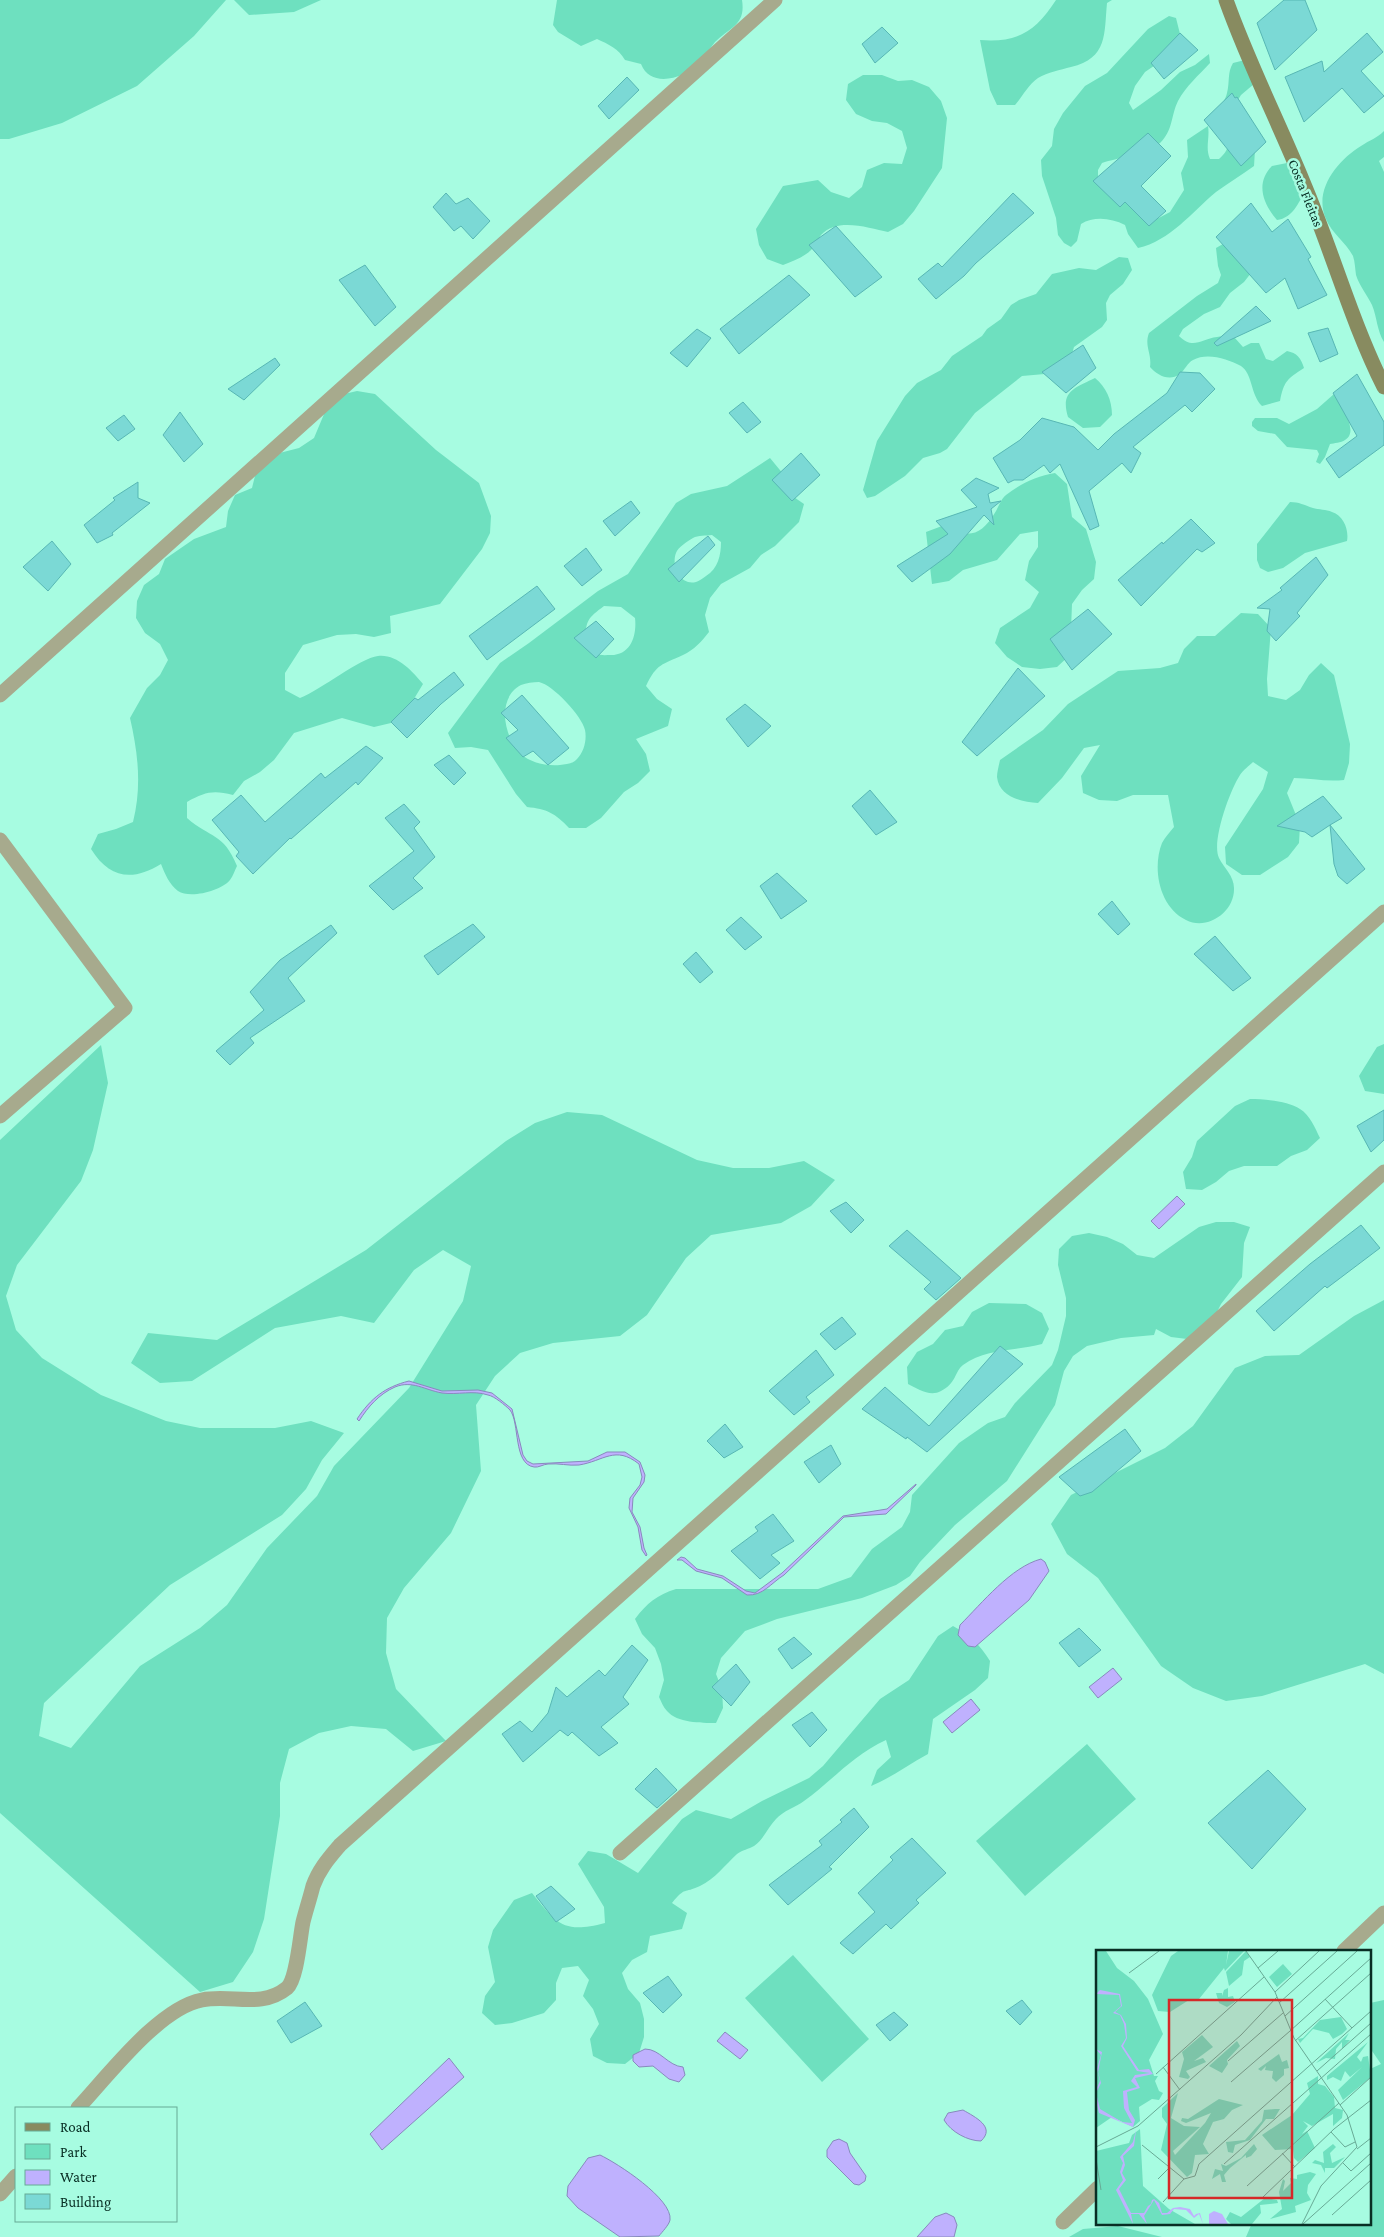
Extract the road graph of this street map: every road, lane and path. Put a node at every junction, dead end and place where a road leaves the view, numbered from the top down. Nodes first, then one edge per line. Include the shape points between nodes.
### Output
1 (775, 0) edge
2 (1226, 0) edge
3 (1384, 387) edge
4 (0, 695) edge
5 (0, 840) edge
6 (1384, 912) edge
7 (0, 1116) edge
8 (1384, 1172) edge
9 (620, 1853) dead end
10 (1384, 1913) edge
11 (1345, 1950) edge
12 (79, 2107) edge
13 (15, 2177) edge
14 (1096, 2190) edge
15 (0, 2194) edge
16 (1063, 2222) dead end

1 - 4 street
2 - 3 main road, Costa Fleitas via 1304,183 1364,346
5 - 7 street via 124,1008
6 - 12 street via 340,1845 321,1868 314,1885 289,1986 258,2001 202,2000 170,2014
8 - 9 street
10 - 11 street
13 - 15 street
14 - 16 street

